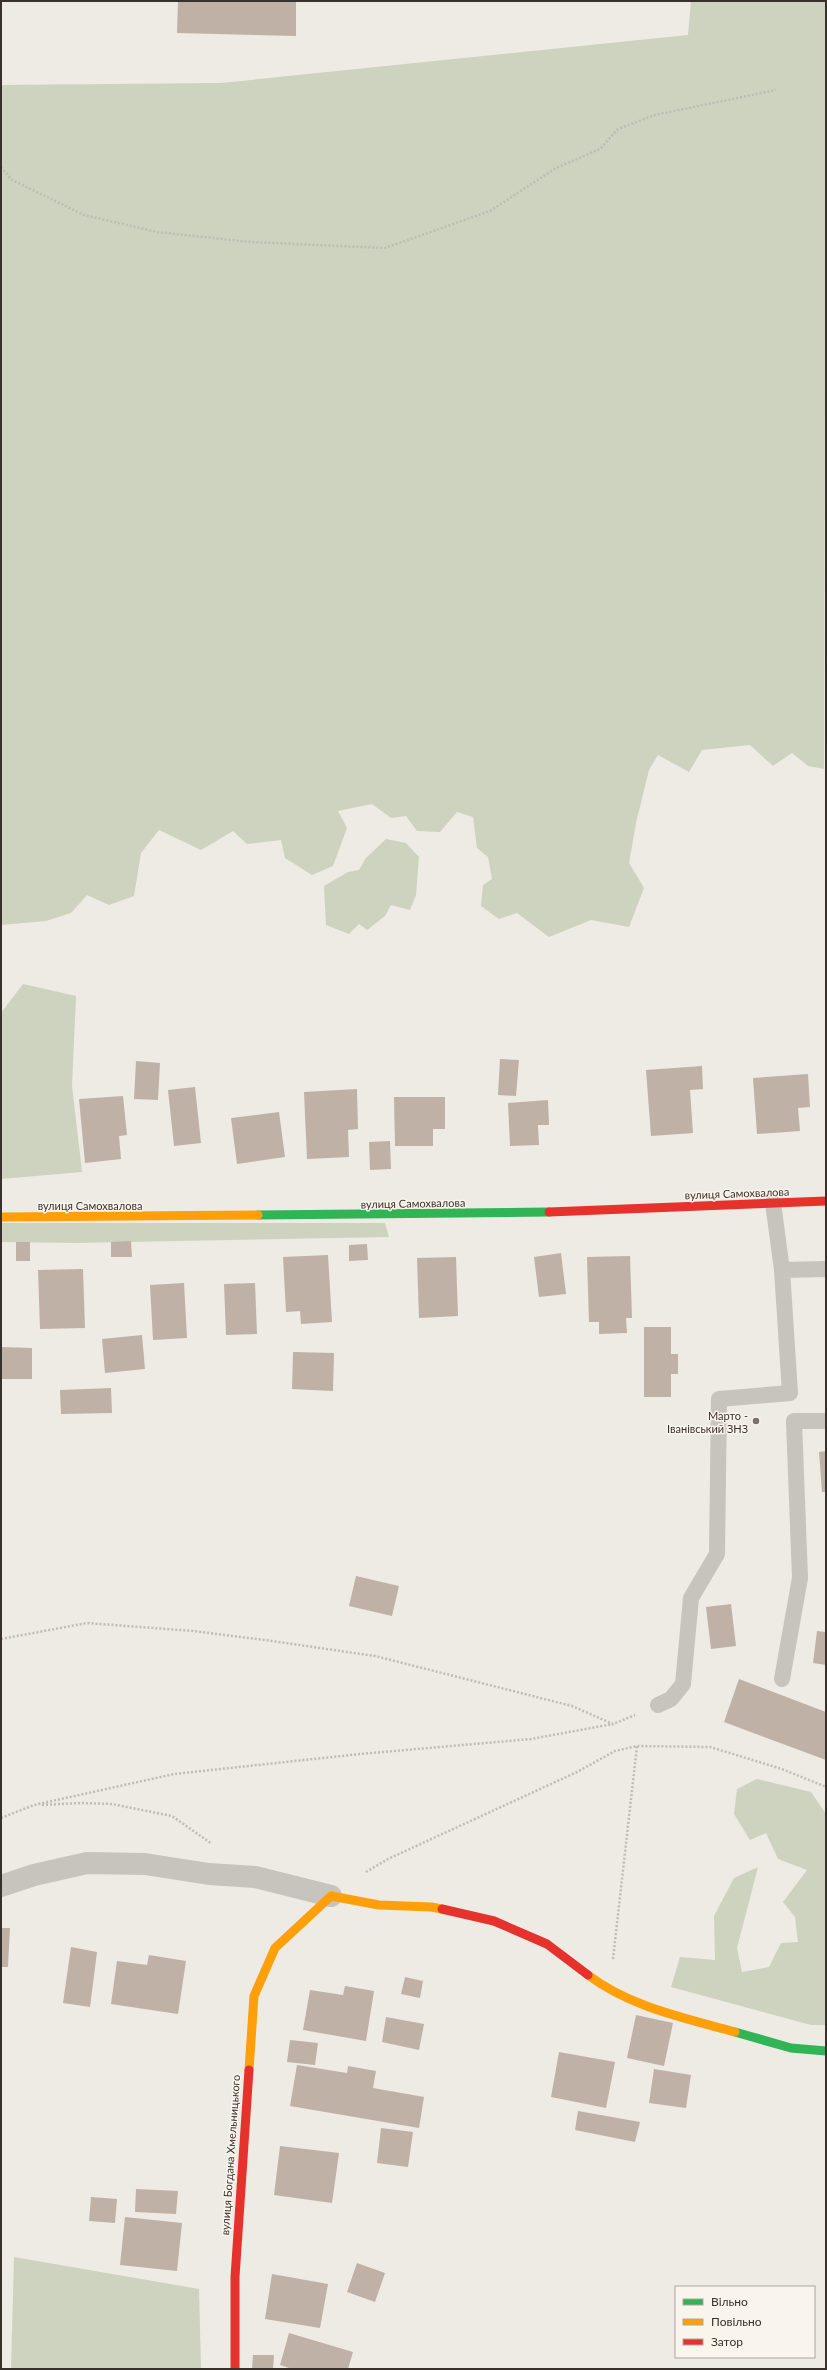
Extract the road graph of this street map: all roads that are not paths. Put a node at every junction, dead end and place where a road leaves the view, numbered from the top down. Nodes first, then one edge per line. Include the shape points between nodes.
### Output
1 (826, 1201) edge
2 (773, 1203) junction
3 (1, 1217) edge
4 (826, 1269) edge
5 (782, 1270) junction
6 (826, 1421) edge
7 (782, 1679) dead end
8 (658, 1706) road end
9 (1, 1886) edge
10 (330, 1896) junction
11 (826, 2050) edge
12 (235, 2369) edge

1 - 2 street, вулиця Самохвалова
2 - 3 street, вулиця Самохвалова via 514,1214
2 - 5 lane
4 - 5 lane
5 - 8 lane via 790,1394 720,1399 717,1554 691,1598 683,1684 671,1699
6 - 7 lane via 794,1421 800,1578
9 - 10 street via 34,1875 87,1863 145,1864 209,1874 255,1877
10 - 11 street via 379,1905 431,1907 494,1921 547,1944 597,1982 646,2007 791,2048
10 - 12 street, вулиця Богдана Хмельницького via 275,1948 254,1996 234,2277

